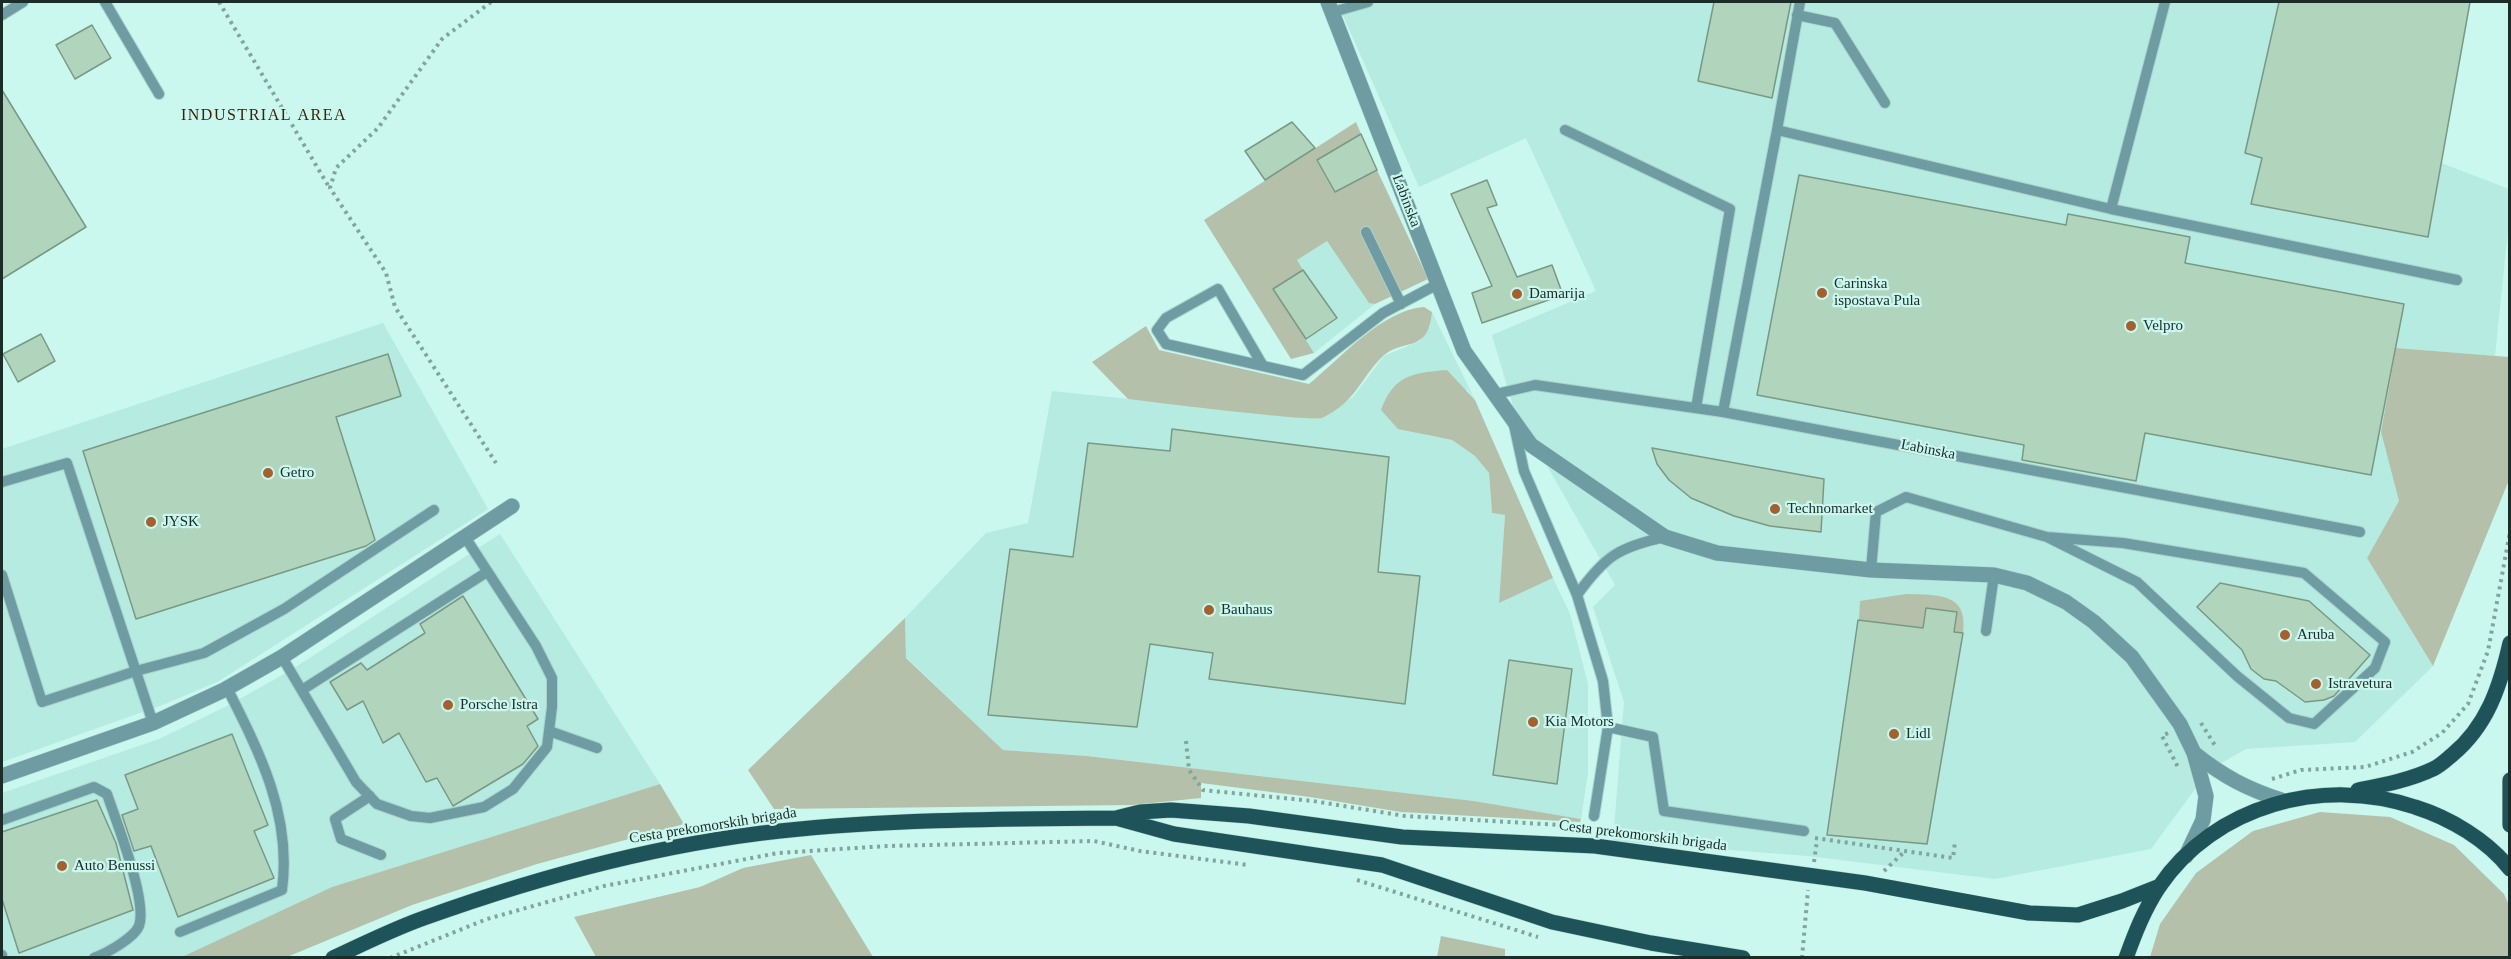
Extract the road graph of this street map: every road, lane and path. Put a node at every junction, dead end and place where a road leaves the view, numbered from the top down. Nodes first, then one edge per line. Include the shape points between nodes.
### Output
1 (23, 2) edge
2 (105, 2) edge
3 (219, 2) edge
4 (491, 2) edge
5 (1368, 2) edge
6 (1800, 2) edge
7 (2165, 2) edge
8 (1330, 7) edge
9 (2, 15) edge
10 (1797, 15) junction
11 (159, 93) dead end
12 (1885, 103) dead end
13 (1565, 130) dead end
14 (1777, 130) junction
15 (330, 188) junction
16 (2111, 209) junction
17 (1366, 232) dead end
18 (2457, 280) dead end
19 (1438, 284) junction
20 (1401, 304) junction
21 (1263, 366) junction
22 (1496, 394) junction
23 (1696, 408) junction
24 (1723, 412) junction
25 (1513, 420) junction
26 (496, 463) dead end
27 (2, 482) edge
28 (512, 506) dead end
29 (434, 510) dead end
30 (2360, 532) dead end
31 (2510, 532) edge
32 (465, 537) junction
33 (1665, 537) junction
34 (2047, 537) junction
35 (1871, 570) junction
36 (487, 572) junction
37 (2, 575) edge
38 (1995, 576) junction
39 (1578, 595) junction
40 (1986, 631) dead end
41 (2510, 643) edge
42 (282, 657) junction
43 (136, 671) junction
44 (227, 688) junction
45 (302, 690) junction
46 (2195, 714) dead end
47 (153, 723) junction
48 (1608, 727) junction
49 (549, 731) junction
50 (2163, 736) dead end
51 (1186, 741) dead end
52 (597, 748) dead end
53 (2194, 753) junction
54 (2222, 756) dead end
55 (2, 776) edge
56 (2262, 777) dead end
57 (2184, 779) dead end
58 (2510, 780) edge
59 (2345, 793) junction
60 (370, 796) junction
61 (2284, 801) junction
62 (1594, 816) dead end
63 (1116, 819) junction
64 (2, 820) edge
65 (2510, 825) edge
66 (1587, 827) dead end
67 (1611, 829) dead end
68 (1804, 831) joint
69 (1681, 839) dead end
70 (1817, 840) junction
71 (1955, 842) dead end
72 (1904, 852) junction
73 (381, 855) dead end
74 (2186, 856) junction
75 (1826, 864) dead end
76 (1257, 866) dead end
77 (1812, 869) junction
78 (2510, 869) edge
79 (1872, 870) dead end
80 (1884, 871) junction
81 (1895, 873) dead end
82 (1346, 878) dead end
83 (2160, 886) junction
84 (180, 932) dead end
85 (1549, 940) dead end
86 (94, 957) edge
87 (333, 957) edge
88 (390, 957) edge
89 (1743, 957) edge
90 (1802, 957) edge
91 (2126, 957) edge

1 - 9 lane
2 - 11 lane
3 - 15 path
4 - 15 path via 442,39 378,128 336,168
5 - 8 lane
6 - 10 lane
7 - 16 lane
8 - 19 street, Labinska
10 - 12 lane via 1835,23
10 - 14 lane
13 - 23 lane via 1730,209
14 - 16 lane
14 - 24 lane
15 - 26 path via 386,273 395,307
16 - 18 lane
17 - 20 lane
19 - 20 lane
19 - 22 street, Labinska via 1464,351
20 - 21 lane via 1383,313 1303,375
21 - 21 lane via 1166,344 1157,330 1166,318 1218,289
22 - 23 lane, Labinska via 1535,385
22 - 25 street, Labinska
23 - 24 lane, Labinska
24 - 30 lane, Labinska
25 - 33 street, Labinska via 1531,445
25 - 39 lane via 1524,471
27 - 43 lane via 67,463
28 - 32 street
29 - 43 lane via 284,609 204,653
31 - 56 path via 2488,651 2468,704 2442,733 2412,752 2365,766
32 - 36 lane
32 - 42 street
33 - 35 street, Labinska via 1717,553
33 - 39 lane via 1629,544 1596,570
34 - 34 lane via 2143,586 2237,676 2289,718 2314,724 2375,668 2385,642 2304,573 2123,543
34 - 35 lane via 1906,497 1876,512
35 - 38 street, Labinska
36 - 45 lane
36 - 49 lane via 536,646 552,678
37 - 43 lane via 42,702
38 - 40 lane
38 - 53 street, Labinska via 2027,583 2066,602 2094,622 2138,666 2180,724
39 - 48 lane via 1603,681
41 - 59 main road via 2498,690 2484,719 2461,747 2435,768 2393,783
42 - 44 street
42 - 45 lane
43 - 47 lane
44 - 47 street
44 - 84 lane via 262,756 279,807 286,861 282,890
45 - 60 lane via 356,782
46 - 54 path
47 - 55 street
48 - 62 lane
48 - 68 lane via 1653,737 1664,811
49 - 52 lane
49 - 60 lane via 547,747 513,789 484,807 430,818 377,804
50 - 57 path
51 - 66 path via 1189,770 1203,790 1313,801 1405,816
53 - 61 street, Labinska via 2248,790
53 - 74 street, Labinska via 2206,796 2203,820
58 - 65 main road
59 - 61 main road
59 - 78 main road via 2391,798 2434,813 2473,836
60 - 73 lane via 335,819 340,839
61 - 74 main road via 2248,813 2215,832
63 - 77 main road, Cesta prekomorskih brigada via 1140,812 1171,810 1249,816 1402,837 1595,846
63 - 87 main road, Cesta prekomorskih brigada via 925,820 779,831 657,851 423,918
63 - 89 main road, Cesta prekomorskih brigada via 1174,834 1382,865 1552,922
64 - 86 lane via 94,787 107,794 135,879 141,914 139,928 110,952
67 - 69 path
68 - 70 path
70 - 72 path
70 - 77 path
71 - 72 path via 1953,858
72 - 80 path
74 - 83 main road
75 - 77 path
76 - 88 path via 1094,841 898,846 778,854 594,889 487,919
77 - 83 main road, Cesta prekomorskih brigada via 1865,883 2029,913 2078,915
77 - 90 path
79 - 80 path
80 - 81 path
82 - 85 path
83 - 91 main road via 2138,923

